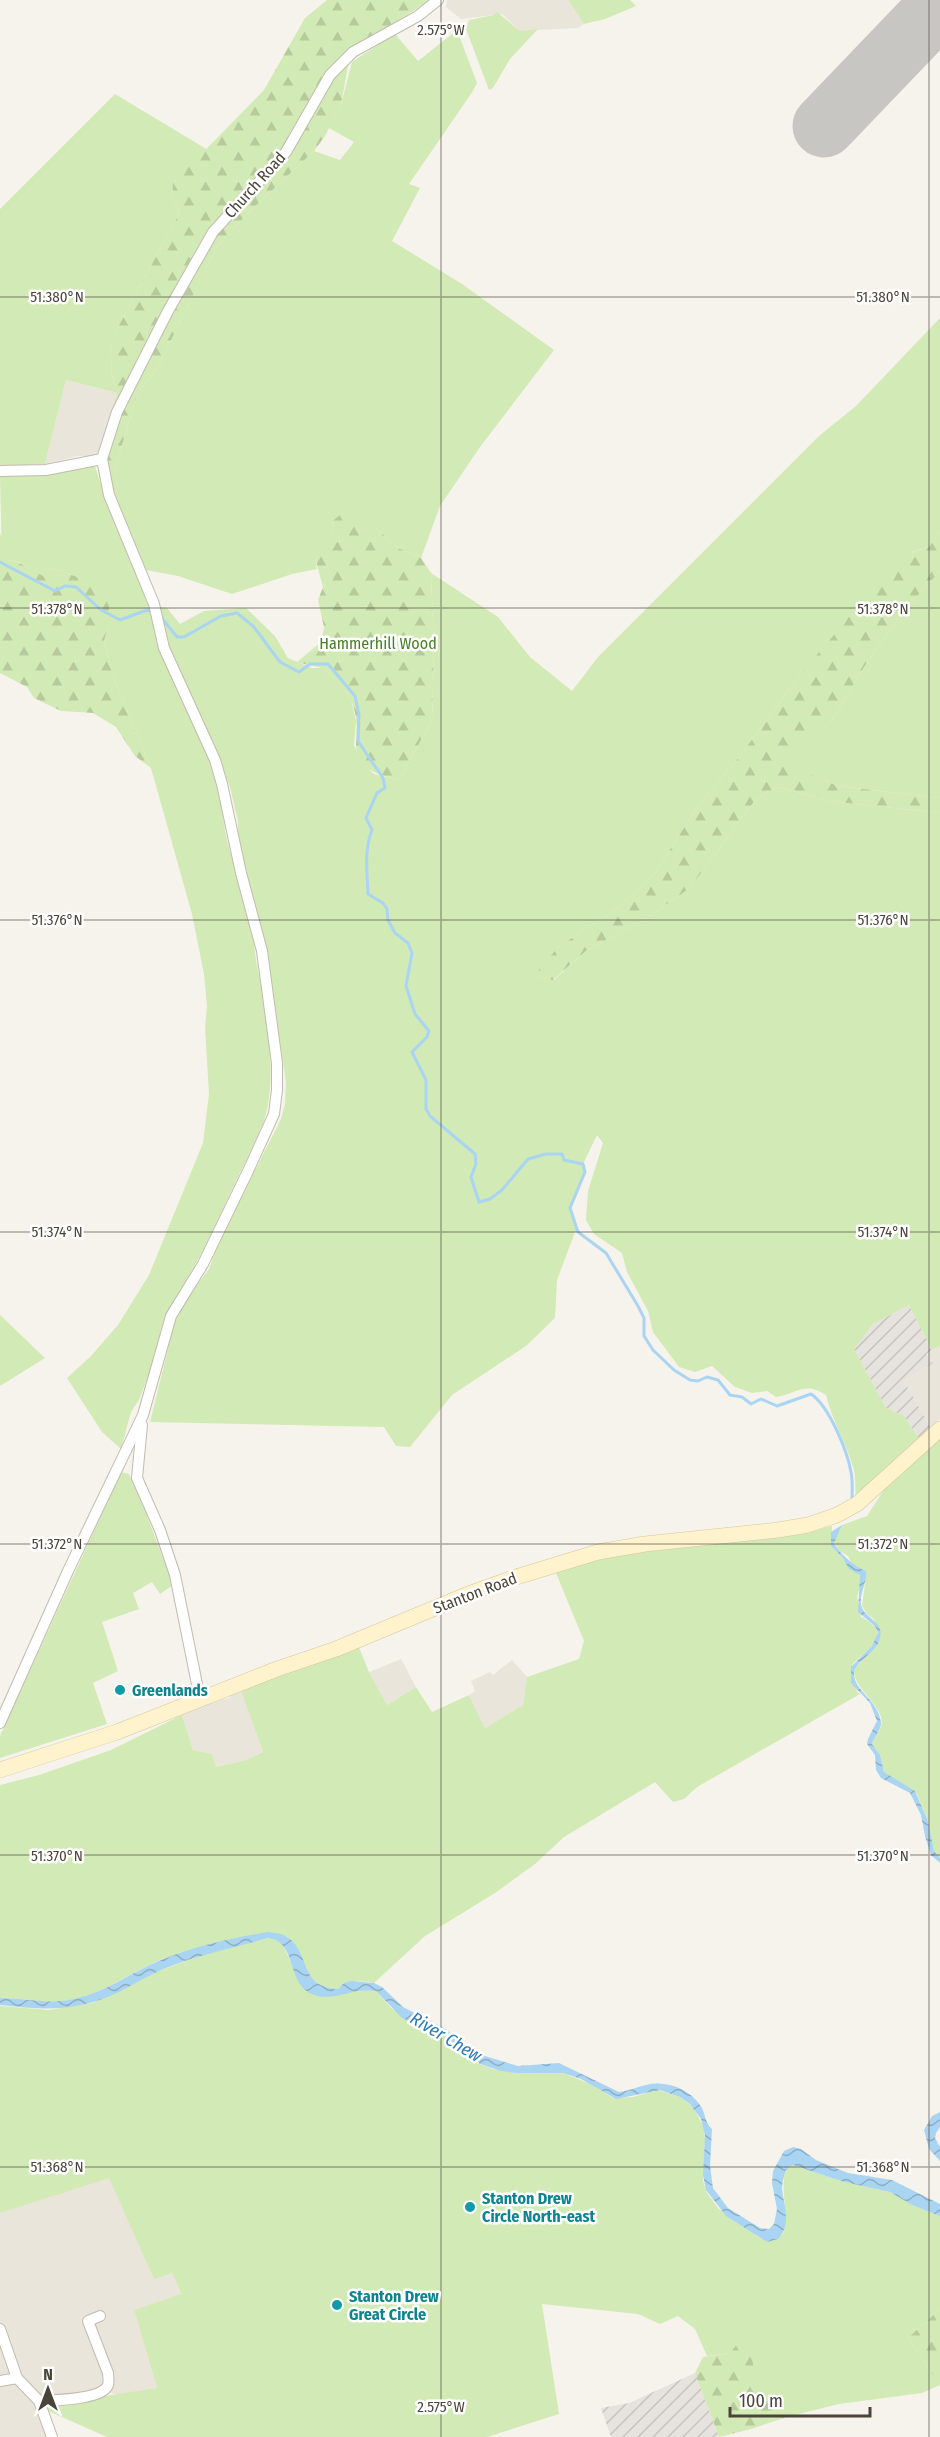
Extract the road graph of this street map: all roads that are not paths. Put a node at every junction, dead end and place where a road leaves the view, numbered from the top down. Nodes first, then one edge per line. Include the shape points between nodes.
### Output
1 (438, 0) edge
2 (102, 459) junction
3 (0, 471) edge
4 (143, 1415) junction
5 (940, 1430) edge
6 (200, 1699) junction
7 (0, 1723) edge
8 (0, 1770) edge
9 (100, 2316) dead end
10 (0, 2329) edge
11 (16, 2378) junction
12 (0, 2380) edge
13 (39, 2401) junction
14 (52, 2437) edge

1 - 2 street, Church Road via 418,16 353,52 330,75 285,152 213,232 117,412
2 - 3 street via 46,470
2 - 4 street via 109,495 154,606 164,648 222,784 262,951 277,1063 274,1114 203,1263 171,1316
4 - 6 street via 137,1478 175,1575
4 - 7 street
5 - 6 main road, Stanton Road via 857,1504 837,1515 778,1530 598,1552 471,1593 336,1650
6 - 8 main road, Stanton Road via 92,1742
9 - 13 street via 88,2321 108,2373 106,2388 70,2399
10 - 11 street
11 - 12 street
11 - 13 street
13 - 14 street

